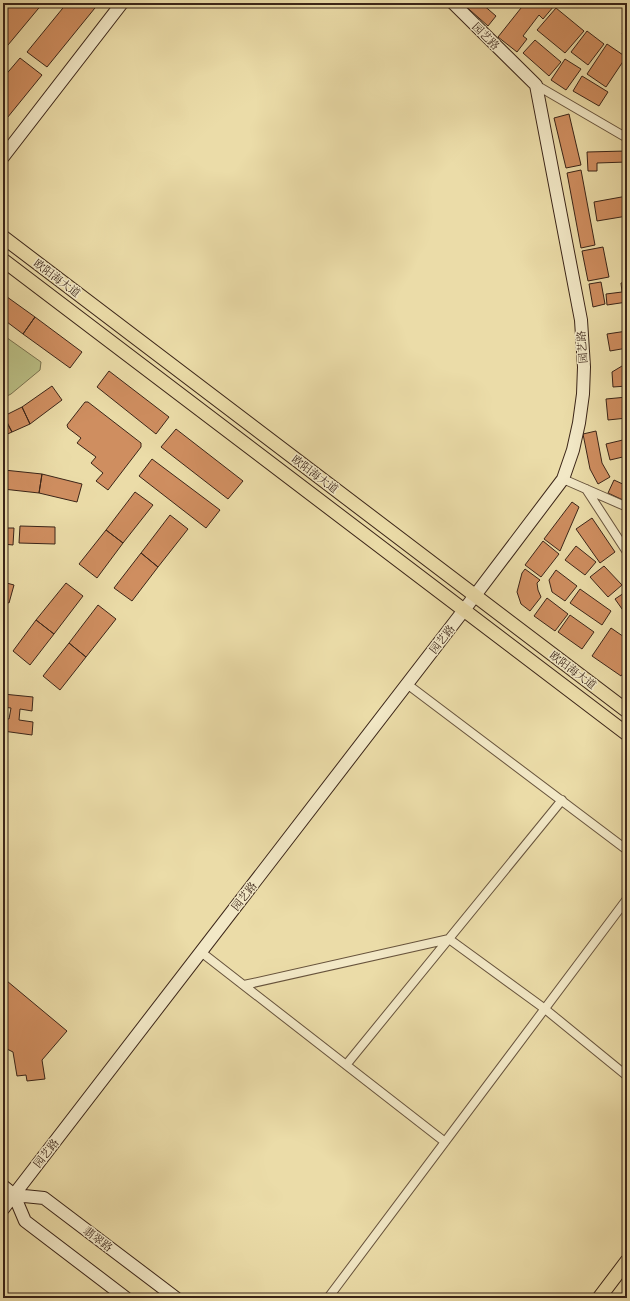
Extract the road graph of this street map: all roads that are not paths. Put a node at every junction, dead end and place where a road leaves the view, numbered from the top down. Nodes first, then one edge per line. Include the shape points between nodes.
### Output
1 (122, 3) edge
2 (453, 3) edge
3 (536, 85) junction
4 (627, 138) edge
5 (3, 157) edge
6 (3, 237) edge
7 (3, 260) edge
8 (563, 479) junction
9 (586, 489) junction
10 (627, 507) edge
11 (627, 552) edge
12 (475, 596) junction
13 (464, 610) junction
14 (407, 684) junction
15 (627, 711) edge
16 (627, 734) edge
17 (562, 800) junction
18 (627, 850) edge
19 (627, 900) edge
20 (449, 939) junction
21 (201, 952) junction
22 (244, 985) junction
23 (545, 1009) junction
24 (346, 1065) junction
25 (627, 1076) edge
26 (445, 1142) junction
27 (3, 1186) edge
28 (14, 1195) junction
29 (3, 1209) edge
30 (627, 1261) edge
31 (126, 1298) edge
32 (176, 1298) edge
33 (328, 1298) edge
34 (599, 1298) edge

1 - 5 street
2 - 3 street, 园艺路
3 - 4 street
3 - 8 street, 园艺路 via 581,328 584,367 583,394 574,443
6 - 12 main road, 欧阳海大道
7 - 13 main road, 欧阳海大道
8 - 9 street
8 - 12 street, 园艺路
9 - 10 street
9 - 11 street
12 - 13 street, 园艺路
12 - 15 main road, 欧阳海大道
13 - 14 street, 园艺路
13 - 16 main road, 欧阳海大道
14 - 17 street
14 - 21 street, 园艺路
17 - 18 street
17 - 20 street
19 - 23 street
20 - 22 street
20 - 23 street
20 - 24 street
21 - 22 street
21 - 28 street, 园艺路
22 - 24 street
23 - 25 street
23 - 26 street
24 - 26 street
26 - 33 street
27 - 28 street
28 - 29 street, 园艺路
28 - 31 street via 25,1221
28 - 32 street, 翡翠路 via 44,1198
30 - 34 main road

